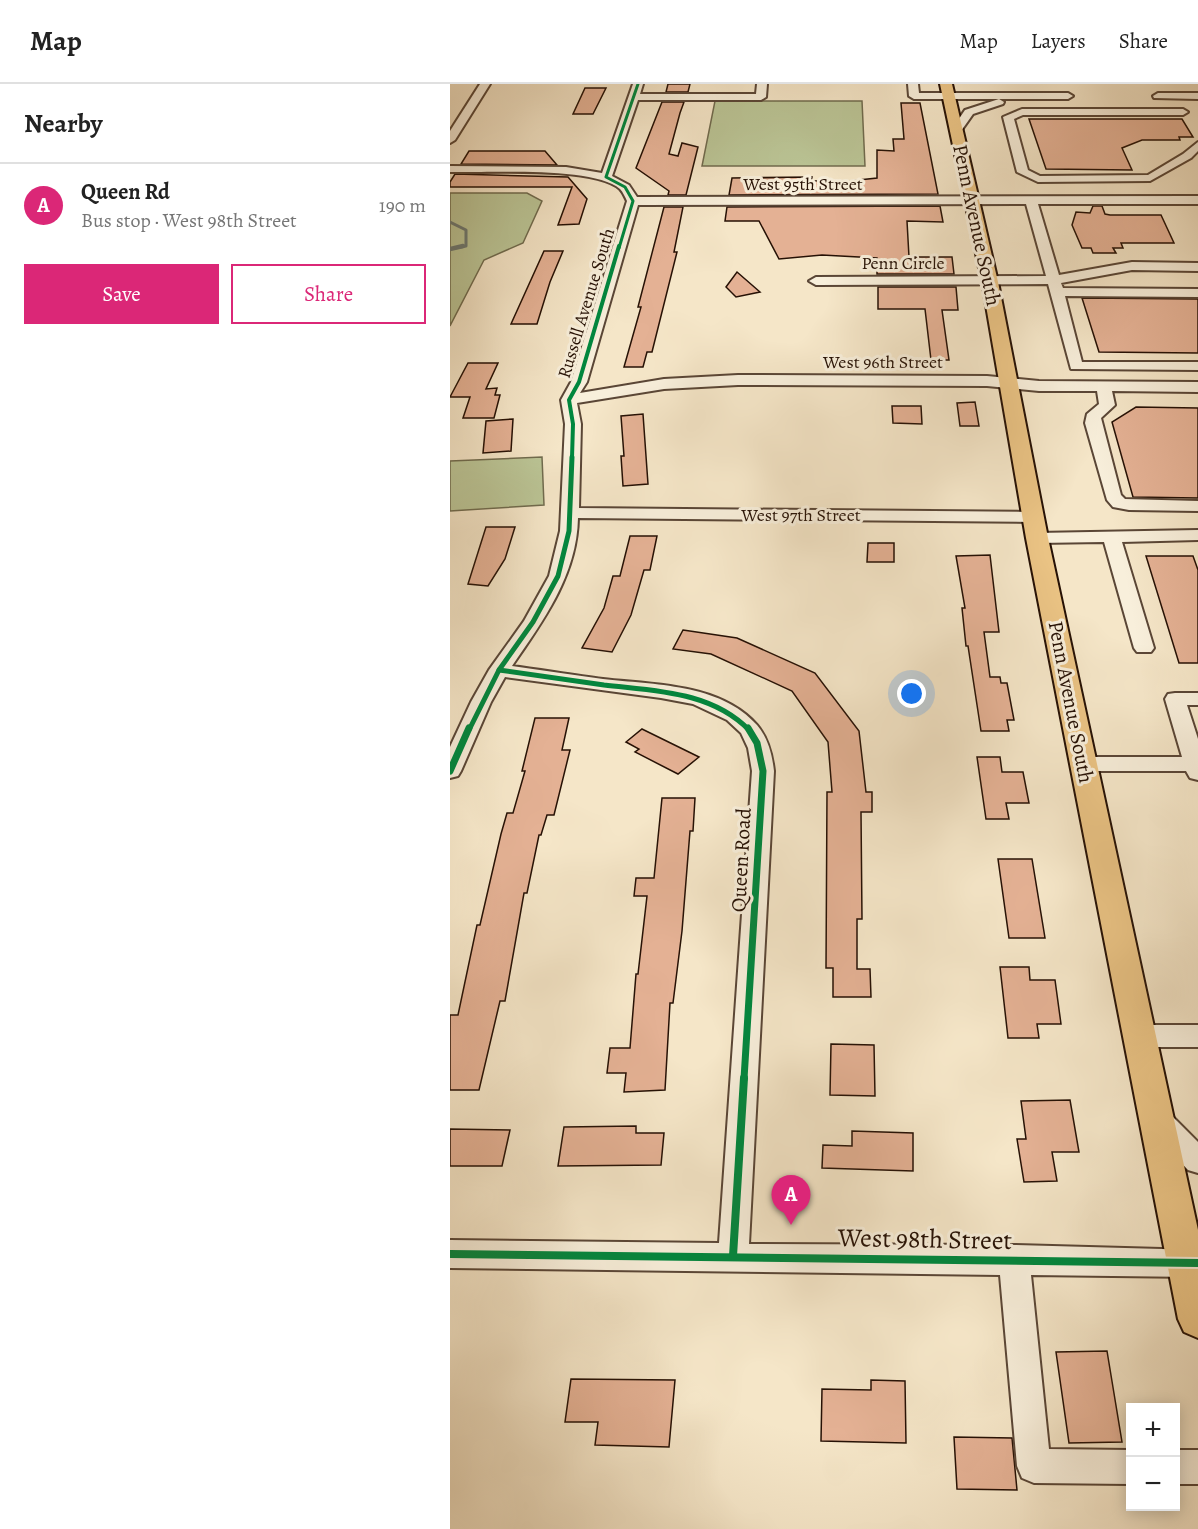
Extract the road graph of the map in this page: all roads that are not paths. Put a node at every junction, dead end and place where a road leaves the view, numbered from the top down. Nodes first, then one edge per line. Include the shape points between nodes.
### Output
1 (485, 84) edge
2 (762, 84) edge
3 (913, 84) edge
4 (959, 84) edge
5 (636, 90) edge
6 (947, 90) edge
7 (1040, 96) junction
8 (1084, 96) dead end
9 (1152, 96) dead end
10 (1174, 96) junction
11 (1198, 96) edge
12 (957, 129) junction
13 (450, 140) edge
14 (1198, 145) edge
15 (450, 169) edge
16 (606, 177) junction
17 (1198, 200) edge
18 (633, 201) junction
19 (1031, 201) junction
20 (972, 202) junction
21 (1198, 267) edge
22 (816, 281) dead end
23 (990, 282) junction
24 (1055, 286) junction
25 (1198, 293) edge
26 (1198, 366) edge
27 (1007, 384) junction
28 (1104, 387) junction
29 (1198, 387) edge
30 (569, 400) junction
31 (1198, 506) edge
32 (569, 513) junction
33 (1035, 527) junction
34 (1198, 535) edge
35 (1111, 537) junction
36 (1144, 648) dead end
37 (499, 670) junction
38 (1198, 699) edge
39 (1083, 764) junction
40 (1196, 768) edge
41 (450, 771) edge
42 (1138, 1036) junction
43 (1198, 1036) edge
44 (1155, 1117) junction
45 (1198, 1161) edge
46 (450, 1254) edge
47 (733, 1256) junction
48 (1014, 1259) junction
49 (1194, 1261) edge
50 (1198, 1319) edge
51 (1126, 1467) edge
52 (1180, 1467) edge
53 (1198, 1467) edge

1 - 13 street
2 - 5 street via 761,97
3 - 6 street via 914,96
4 - 7 street via 994,93
5 - 16 street
6 - 7 street
6 - 12 main road, Penn Avenue South
7 - 8 street
7 - 12 street via 985,105 969,112
9 - 10 street
10 - 11 street
10 - 14 street via 1186,116 1022,112 1008,117 1023,172 1038,179 1150,178
12 - 20 main road, Penn Avenue South
15 - 16 street via 566,170
16 - 18 street via 625,187
17 - 19 street, West 95th Street
18 - 20 street, West 95th Street
18 - 30 street, Russell Avenue South via 579,382
19 - 20 street, West 95th Street
19 - 24 street
20 - 23 main road, Penn Avenue South
21 - 24 street via 1132,266
22 - 23 street, Penn Circle
23 - 24 street, Penn Circle
23 - 27 main road, Penn Avenue South
24 - 25 street
24 - 26 street via 1076,366
27 - 28 street, West 96th Street
27 - 30 street, West 96th Street via 701,381
27 - 33 main road, Penn Avenue South
28 - 29 street, West 96th Street
28 - 31 street via 1107,405 1093,423 1113,496 1129,506
30 - 32 street, Russell Avenue South via 573,424
32 - 33 street, West 97th Street
32 - 37 street, Russell Avenue South via 569,531 558,576 533,622
33 - 35 street, West 97th Street
33 - 39 main road, Penn Avenue South
34 - 35 street, West 97th Street
35 - 36 street
37 - 41 street, Russell Avenue South
37 - 47 street, Queen Road via 702,701 749,729 760,749 763,771
38 - 40 street via 1175,699
39 - 40 street
39 - 42 main road, Penn Avenue South
42 - 43 street
42 - 44 main road, Penn Avenue South
44 - 45 street
44 - 49 main road, Penn Avenue South
46 - 47 street, West 98th Street
47 - 48 street, West 98th Street
48 - 49 street, West 98th Street
48 - 51 street via 1034,1466
49 - 50 main road, Penn Avenue South
52 - 53 street

